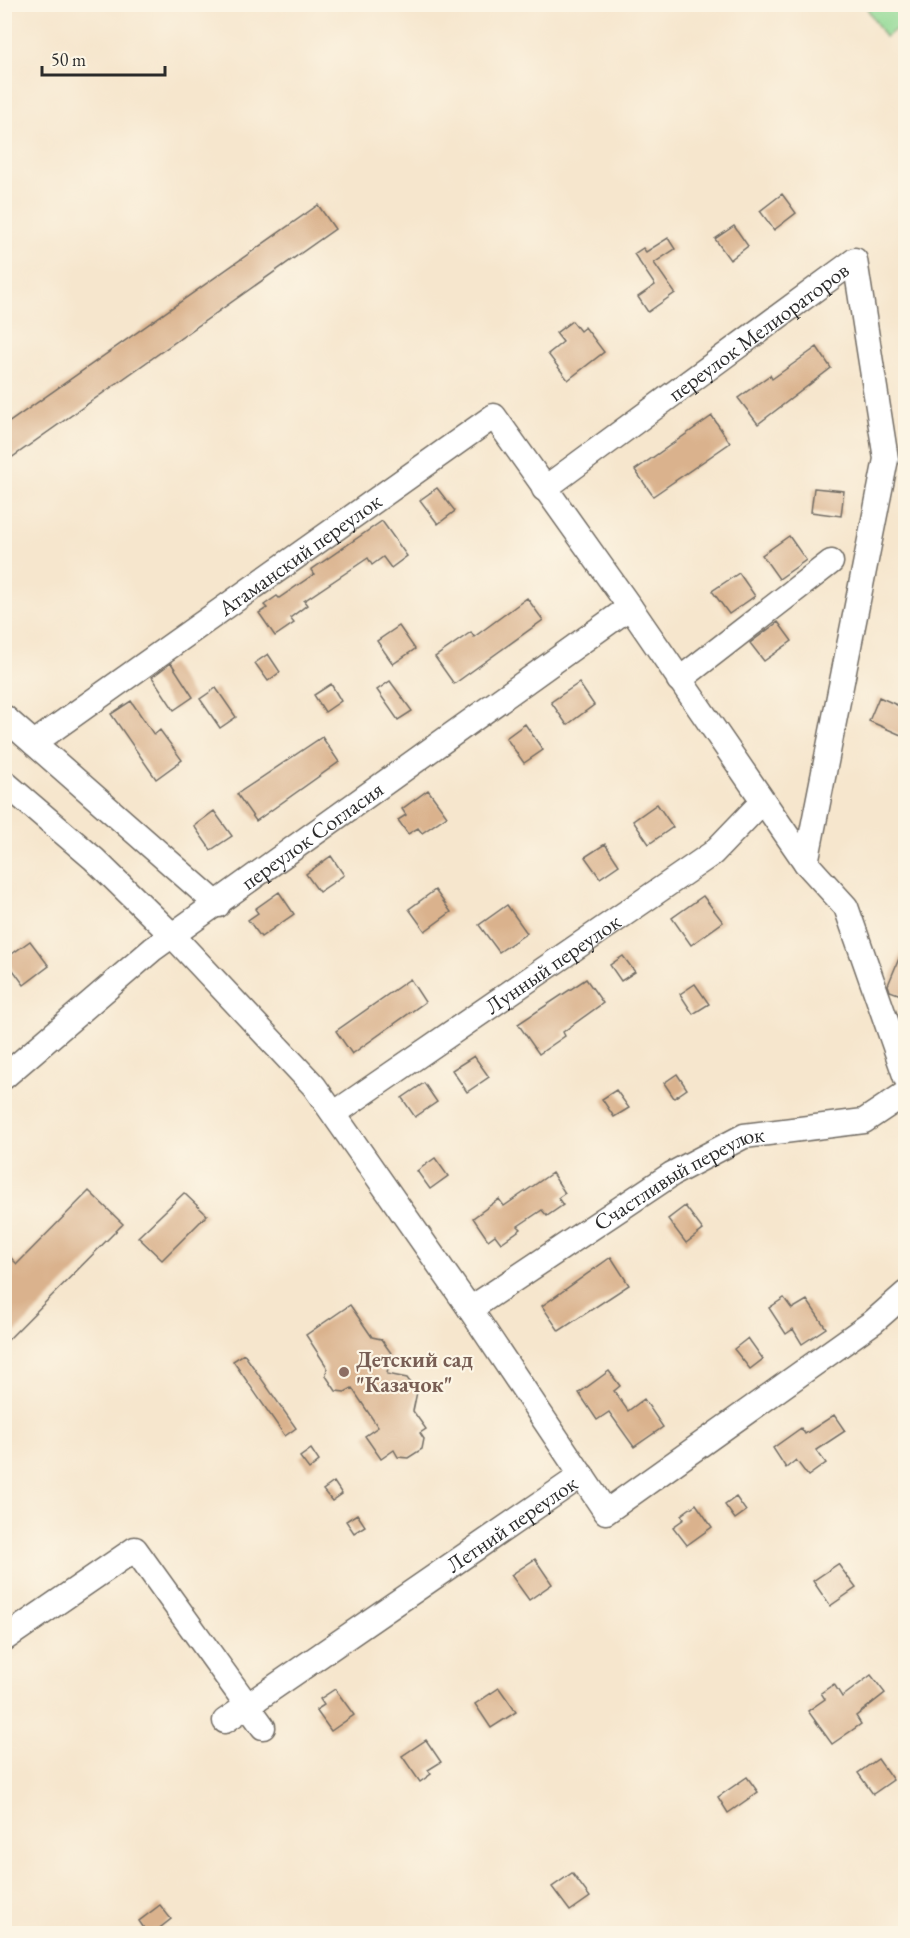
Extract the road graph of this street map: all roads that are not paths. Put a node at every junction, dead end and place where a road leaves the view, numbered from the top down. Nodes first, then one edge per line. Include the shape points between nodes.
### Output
1 (544, 489) junction
2 (831, 562) dead end
3 (630, 607) junction
4 (679, 680) junction
5 (4, 717) edge
6 (34, 743) junction
7 (4, 782) edge
8 (762, 802) junction
9 (806, 863) junction
10 (218, 904) junction
11 (173, 936) junction
12 (4, 1077) edge
13 (906, 1078) edge
14 (906, 1093) edge
15 (335, 1113) junction
16 (906, 1293) edge
17 (471, 1309) junction
18 (582, 1475) junction
19 (4, 1639) edge
20 (247, 1706) junction
21 (225, 1720) dead end
22 (263, 1727) dead end

1 - 3 street
1 - 6 street, Атаманский переулок via 494,416
1 - 9 street, переулок Мелиораторов via 855,260 886,459
2 - 4 street
3 - 4 street
3 - 10 street, переулок Согласия
4 - 8 street
5 - 6 street
6 - 10 street
7 - 11 street via 94,859
8 - 9 street
8 - 15 street, Лунный переулок via 713,853
9 - 13 street via 846,907
10 - 11 street, переулок Согласия
11 - 12 street, переулок Согласия
11 - 15 street
14 - 17 street, Счастливый переулок via 864,1121 744,1136 672,1174
15 - 17 street
16 - 18 street, Летний переулок via 873,1322 606,1512
17 - 18 street
18 - 20 street, Летний переулок
19 - 20 street via 135,1550
20 - 21 street, Летний переулок
20 - 22 street

